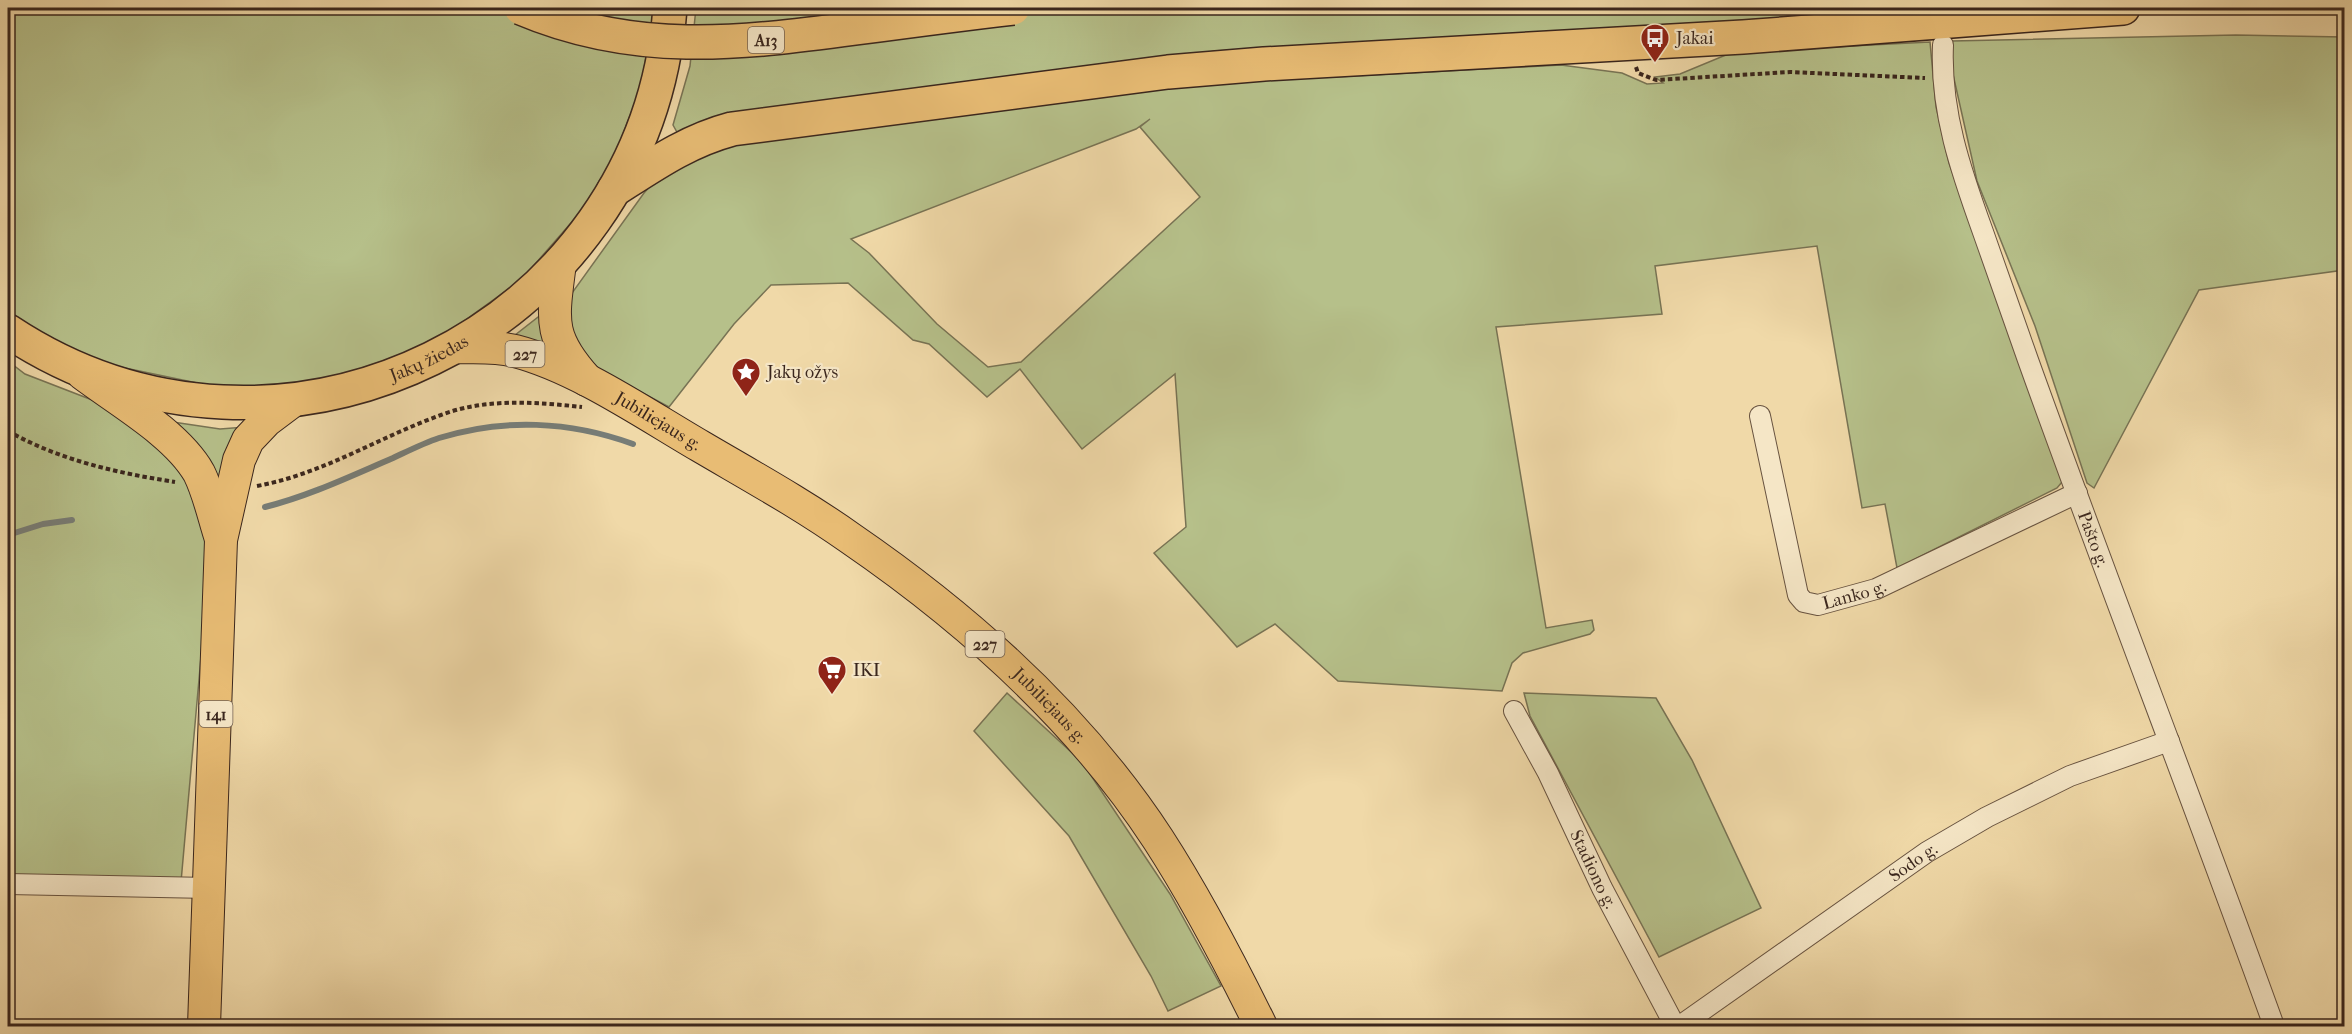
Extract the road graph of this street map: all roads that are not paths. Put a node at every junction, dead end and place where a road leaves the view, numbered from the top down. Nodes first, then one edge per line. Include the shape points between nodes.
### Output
1 (521, 8) edge
2 (670, 8) edge
3 (1013, 8) edge
4 (2123, 8) edge
5 (1943, 45) dead end
6 (614, 190) junction
7 (560, 263) junction
8 (8, 331) edge
9 (455, 347) junction
10 (73, 368) junction
11 (591, 396) junction
12 (294, 400) junction
13 (1760, 416) dead end
14 (219, 486) junction
15 (2077, 493) junction
16 (1514, 711) dead end
17 (2169, 741) junction
18 (8, 884) edge
19 (209, 888) junction
20 (204, 1026) edge
21 (1261, 1026) edge
22 (1675, 1026) edge
23 (1680, 1026) edge
24 (2274, 1026) edge

1 - 3 highway, A13, bridge via 623,37 693,43 763,40
2 - 6 highway, Jakų žiedas via 666,45 650,111
4 - 6 highway via 1743,37 1264,64 1157,74 732,129 682,147
5 - 15 street, Pašto g. via 1942,79 1960,166
6 - 7 highway, Jakų žiedas
7 - 9 highway, Jakų žiedas via 525,298
7 - 11 main road, 227 via 554,325 562,348
8 - 10 highway, Jakų žiedas
9 - 11 main road, 227 via 513,351 546,362
9 - 12 highway, Jakų žiedas via 380,381
10 - 12 highway, Jakų žiedas via 111,382 183,399 253,403
10 - 14 main road via 173,441
11 - 21 main road, Jubiliejaus g. / 227 via 769,487 848,536 937,602 999,655 1081,739 1157,837 1194,898
12 - 14 main road, 141 via 248,440 239,460
13 - 15 street, Lanko g. via 1798,595 1804,602 1818,605 1876,589
14 - 19 main road, 141 via 221,540
15 - 17 street, Pašto g.
16 - 22 street, Stadiono g.
17 - 23 street, Sodo g. via 2070,776 1987,817 1927,852
17 - 24 street, Pašto g.
18 - 19 street
19 - 20 main road, 141

